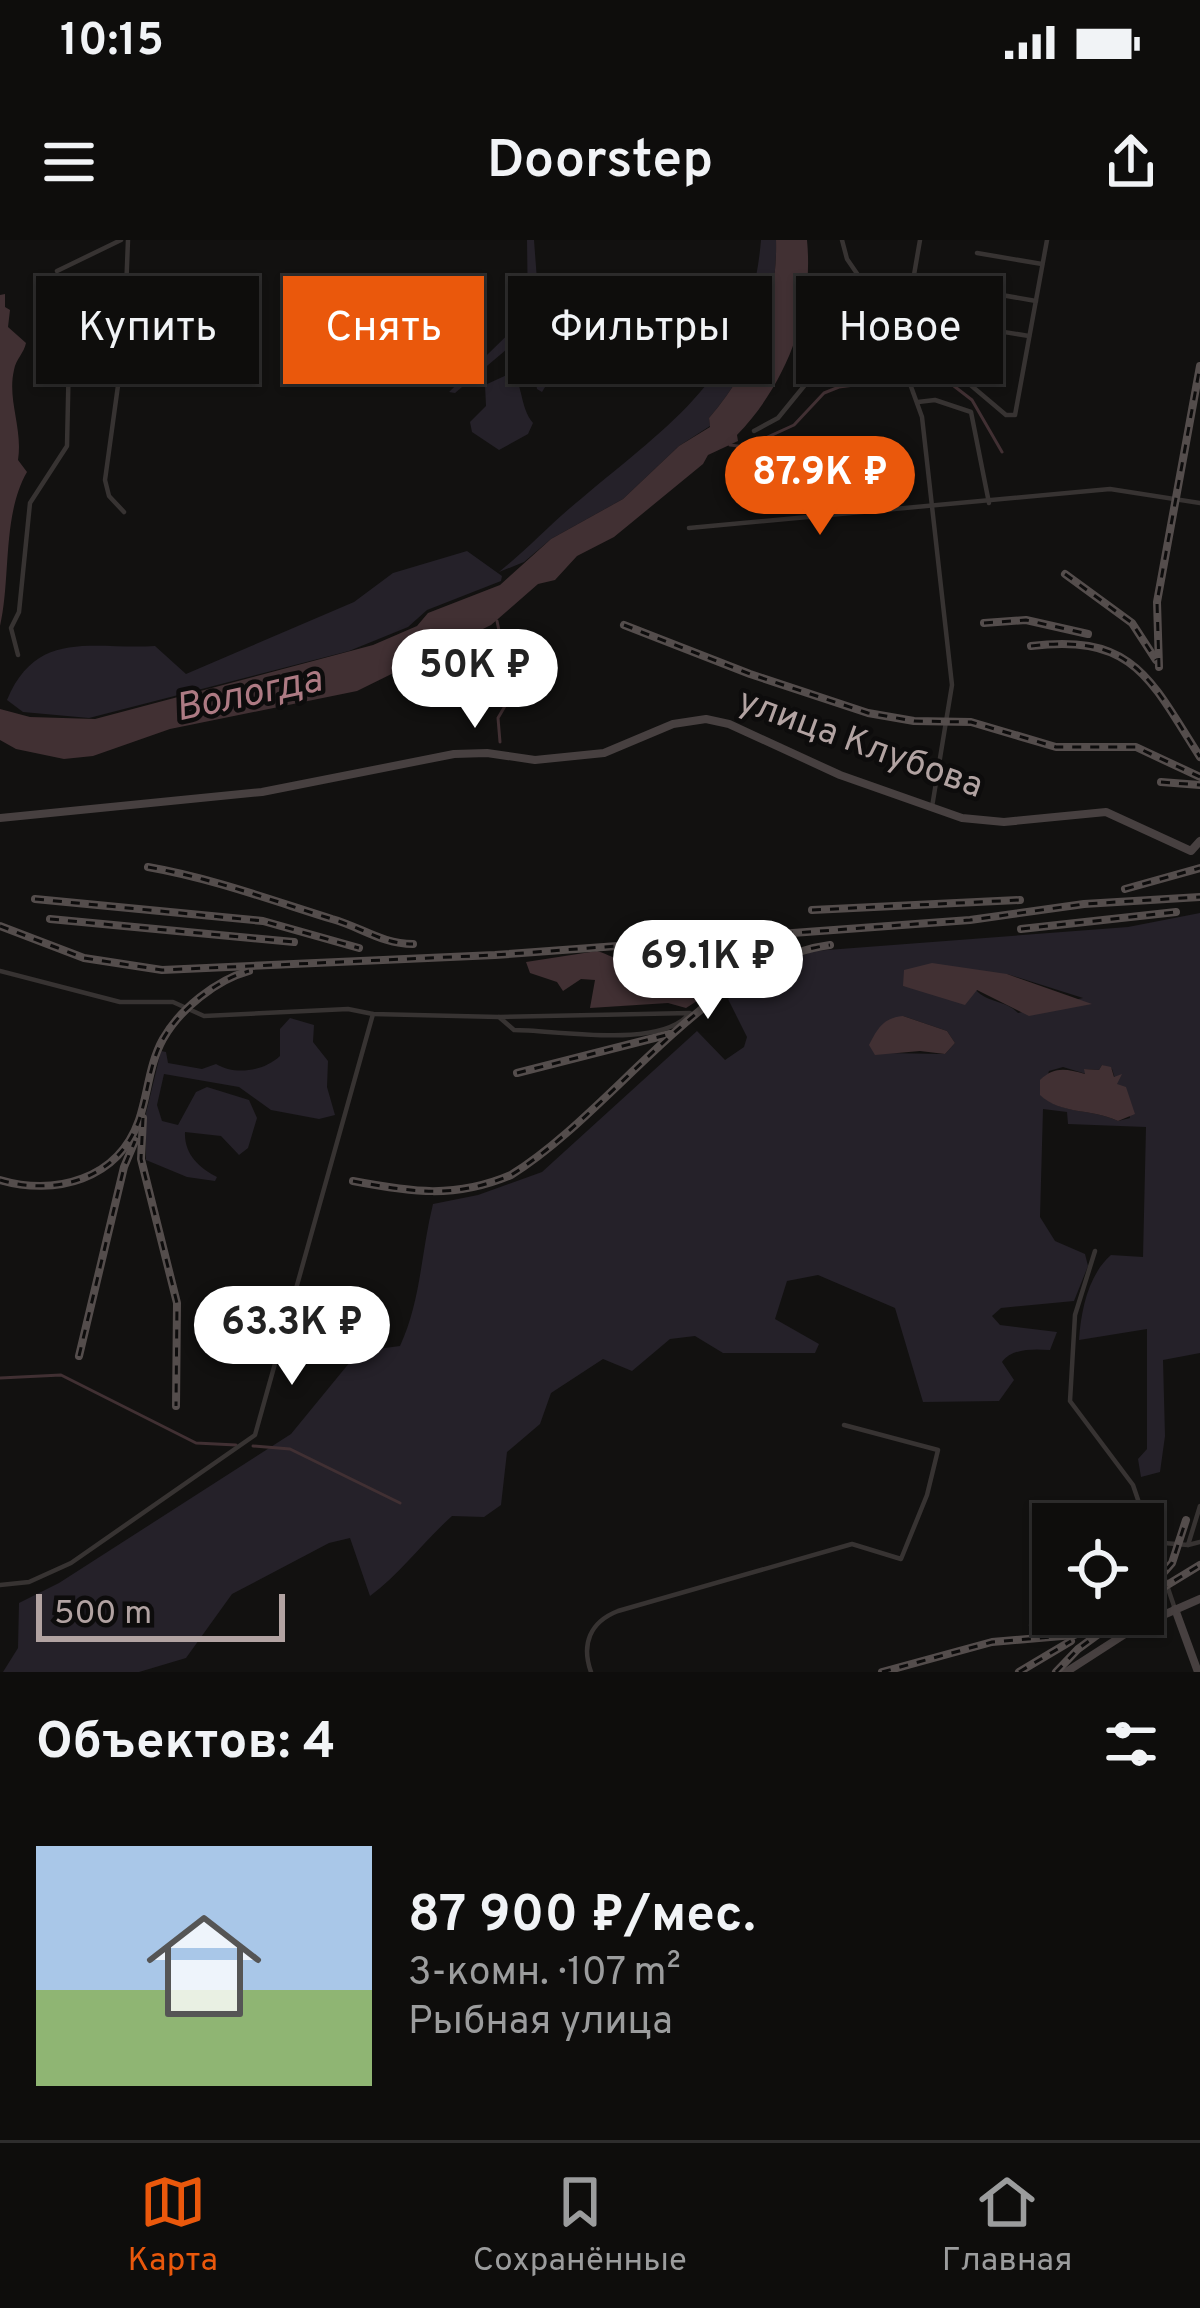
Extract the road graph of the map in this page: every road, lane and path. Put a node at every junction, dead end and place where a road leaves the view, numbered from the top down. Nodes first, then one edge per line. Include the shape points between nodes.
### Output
1 (125, 240) edge
2 (842, 240) edge
3 (920, 240) edge
4 (1047, 240) edge
5 (977, 253) dead end
6 (1042, 264) junction
7 (57, 271) dead end
8 (123, 276) edge
9 (860, 276) edge
10 (912, 276) edge
11 (1003, 295) edge
12 (1036, 301) junction
13 (1003, 332) edge
14 (1030, 337) junction
15 (68, 384) edge
16 (118, 384) edge
17 (806, 384) edge
18 (911, 384) edge
19 (970, 384) edge
20 (918, 402) junction
21 (754, 431) dead end
22 (804, 481) dead end
23 (989, 503) junction
24 (1200, 503) edge
25 (932, 508) junction
26 (124, 512) dead end
27 (814, 518) junction
28 (689, 528) dead end
29 (19, 655) dead end
30 (932, 807) junction
31 (0, 818) edge
32 (1200, 842) edge
33 (1196, 853) edge
34 (0, 971) edge
35 (373, 1014) junction
36 (499, 1017) junction
37 (1095, 1251) dead end
38 (844, 1425) dead end
39 (1139, 1503) edge
40 (1199, 1504) edge
41 (1200, 1542) edge
42 (1164, 1543) edge
43 (1188, 1545) junction
44 (1164, 1576) edge
45 (0, 1585) edge
46 (1200, 1599) edge
47 (1175, 1609) junction
48 (591, 1672) edge
49 (1066, 1672) edge
50 (1198, 1672) edge

1 - 7 street
1 - 8 street
2 - 9 street
3 - 10 street
4 - 6 street
5 - 6 street
6 - 12 street
11 - 12 street
12 - 14 street
13 - 14 street
14 - 19 street via 1016,415
15 - 29 street via 67,446 30,502 11,628
16 - 26 street via 105,480
17 - 21 street
18 - 20 street
20 - 23 street via 971,412
20 - 25 street
22 - 27 street
23 - 24 street via 1121,489
23 - 25 street
25 - 27 street
25 - 30 street via 952,685
27 - 28 street
30 - 31 main road, улица Клубова via 701,719 604,753 535,760 454,754 262,792
30 - 33 main road, улица Клубова via 989,822 1106,812
32 - 33 main road
34 - 35 street via 120,1002 172,1002 204,1016
35 - 36 street
35 - 45 street via 255,1435 71,1563
36 - 36 street via 514,1030 646,1034 690,1013
37 - 39 street via 1075,1315 1070,1401
38 - 48 street via 939,1452 901,1559 852,1544 618,1611 587,1642
40 - 43 street
41 - 43 street
42 - 43 street
44 - 47 street
46 - 47 main road
47 - 49 main road
47 - 50 main road

